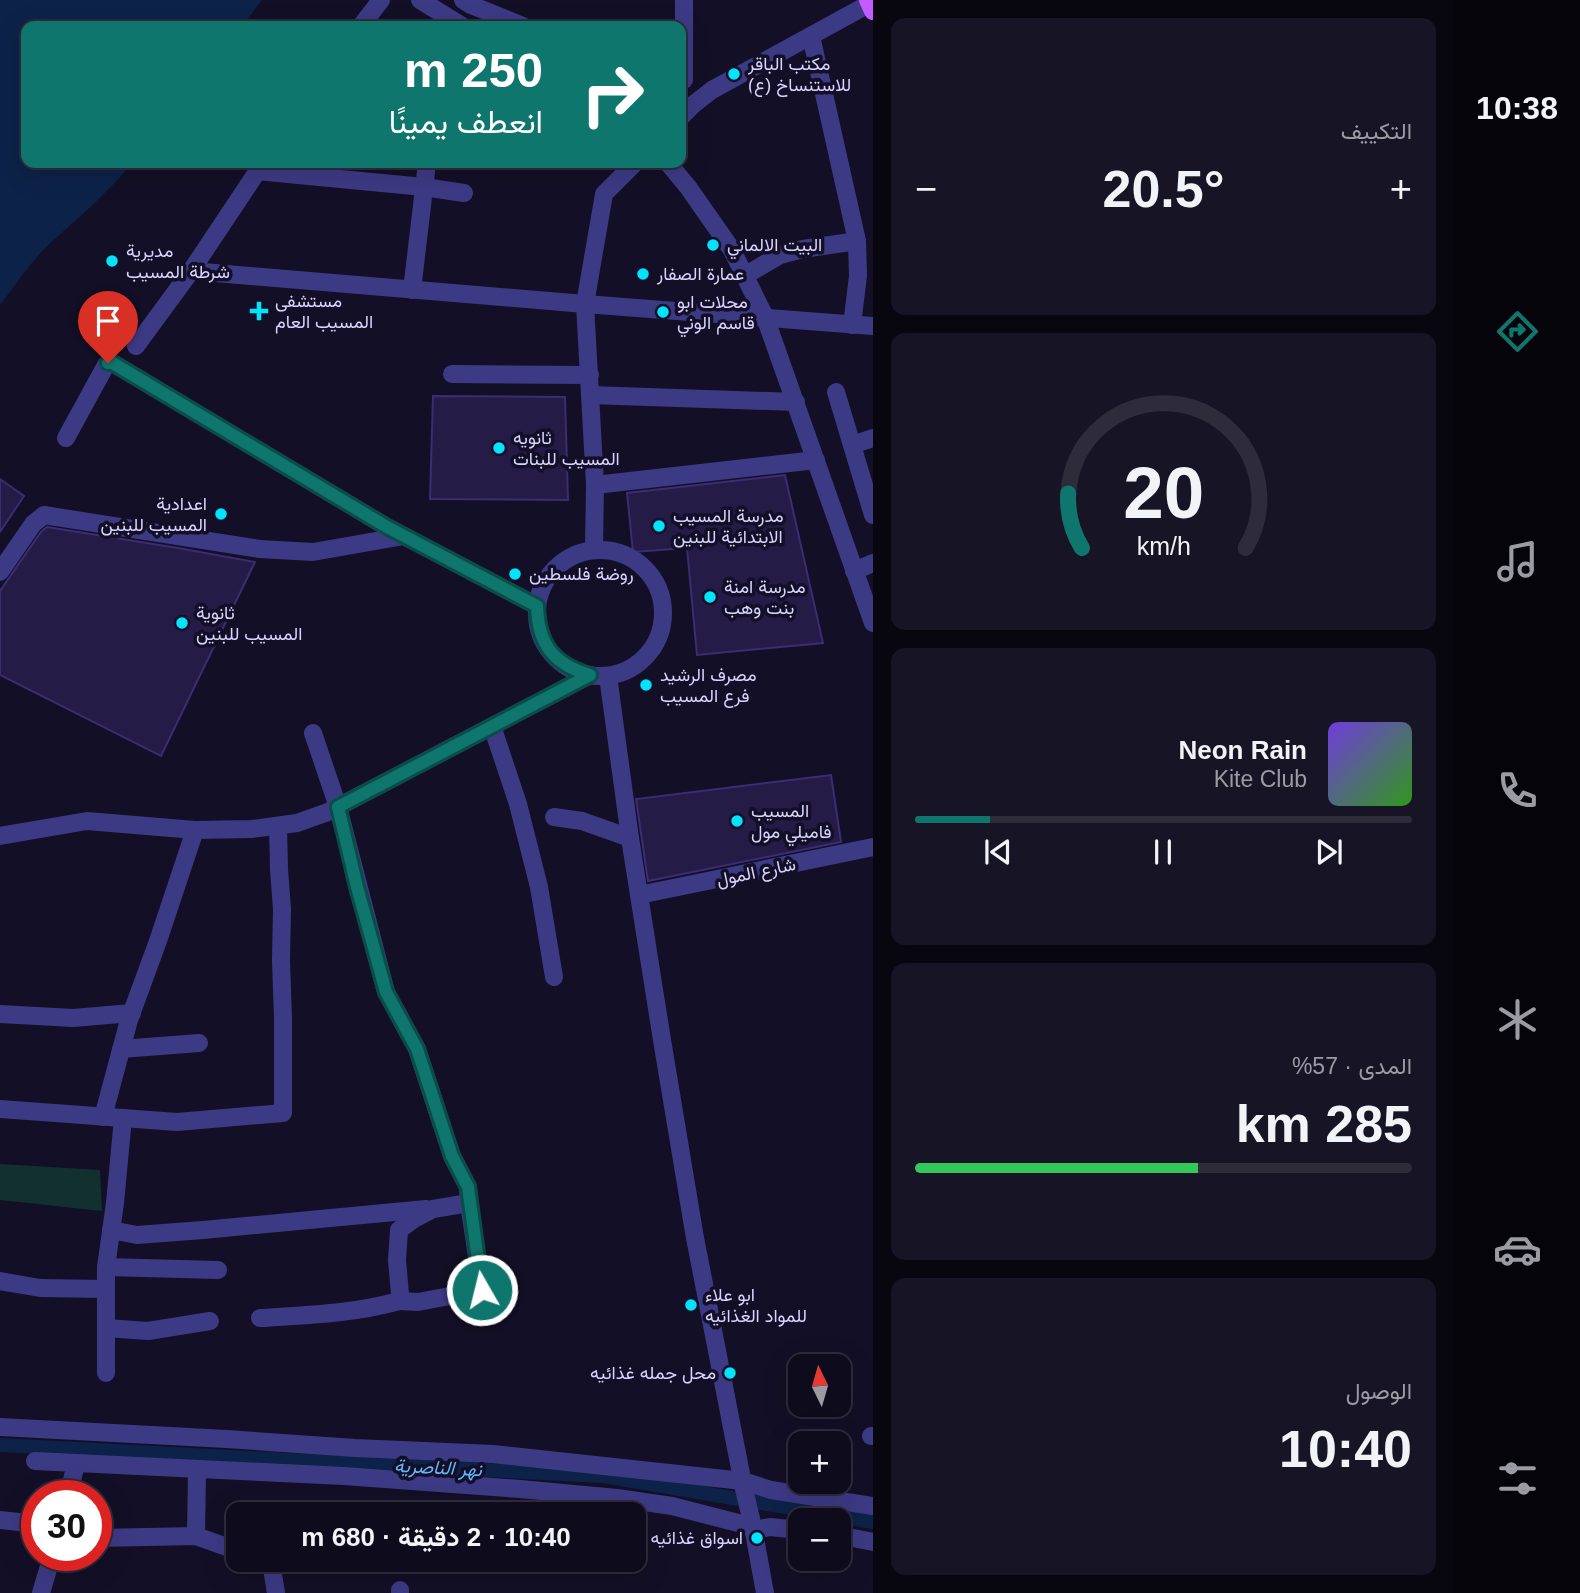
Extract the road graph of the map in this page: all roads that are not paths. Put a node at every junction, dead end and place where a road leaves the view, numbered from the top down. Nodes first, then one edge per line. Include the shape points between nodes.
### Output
1 (381, 0) edge
2 (419, 0) edge
3 (463, 0) edge
4 (684, 0) edge
5 (870, 5) edge
6 (365, 21) edge
7 (454, 21) edge
8 (511, 21) edge
9 (683, 21) edge
10 (811, 36) junction
11 (686, 80) edge
12 (712, 90) junction
13 (686, 112) edge
14 (259, 168) edge
15 (268, 168) edge
16 (426, 168) edge
17 (630, 168) edge
18 (672, 168) edge
19 (424, 187) junction
20 (464, 193) dead end
21 (873, 222) edge
22 (856, 233) junction
23 (191, 271) junction
24 (746, 275) junction
25 (412, 290) junction
26 (585, 304) junction
27 (765, 317) junction
28 (852, 325) junction
29 (873, 326) edge
30 (136, 346) dead end
31 (452, 374) dead end
32 (590, 375) junction
33 (836, 392) dead end
34 (590, 395) junction
35 (796, 402) junction
36 (66, 438) dead end
37 (873, 438) edge
38 (852, 445) junction
39 (816, 460) junction
40 (595, 485) junction
41 (873, 515) edge
42 (404, 536) junction
43 (594, 550) junction
44 (873, 563) edge
45 (854, 571) junction
46 (0, 572) edge
47 (537, 606) junction
48 (873, 623) edge
49 (590, 675) junction
50 (608, 676) junction
51 (492, 726) junction
52 (313, 733) dead end
53 (338, 807) junction
54 (554, 817) dead end
55 (278, 826) junction
56 (195, 830) junction
57 (0, 836) edge
58 (630, 838) junction
59 (873, 847) edge
60 (639, 895) junction
61 (554, 977) dead end
62 (132, 1013) junction
63 (0, 1014) edge
64 (199, 1043) dead end
65 (121, 1049) junction
66 (0, 1109) edge
67 (103, 1117) junction
68 (124, 1118) junction
69 (469, 1203) junction
70 (433, 1209) junction
71 (111, 1230) junction
72 (106, 1267) junction
73 (218, 1270) dead end
74 (0, 1281) edge
75 (106, 1289) junction
76 (399, 1301) junction
77 (260, 1318) dead end
78 (210, 1321) dead end
79 (106, 1328) junction
80 (106, 1373) dead end
81 (0, 1427) edge
82 (35, 1461) dead end
83 (76, 1464) junction
84 (197, 1470) junction
85 (72, 1480) edge
86 (744, 1485) junction
87 (873, 1506) edge
88 (0, 1520) edge
89 (21, 1522) edge
90 (754, 1528) junction
91 (788, 1529) edge
92 (196, 1535) junction
93 (112, 1538) edge
94 (851, 1538) edge
95 (873, 1542) edge
96 (226, 1546) edge
97 (48, 1571) edge
98 (270, 1572) edge
99 (41, 1593) edge
100 (276, 1593) edge
101 (765, 1593) edge

1 - 6 street
2 - 7 street
3 - 8 street
4 - 9 street
5 - 10 street
10 - 12 street
10 - 22 street
11 - 12 street
12 - 13 street
14 - 23 street
15 - 19 street
16 - 19 street
17 - 26 street via 604,194
18 - 24 street
19 - 20 street
19 - 25 street
21 - 22 street
22 - 24 street via 780,255
22 - 28 street via 858,276
23 - 25 street
23 - 30 street
24 - 27 street
25 - 26 street
26 - 27 street
26 - 32 street
27 - 28 street
27 - 35 street
28 - 29 street
31 - 32 street
32 - 34 street
33 - 38 street
34 - 35 street
34 - 40 street
35 - 39 street
36 - 42 street via 111,362
37 - 38 street
38 - 41 street
39 - 40 street
39 - 45 street
40 - 43 street
42 - 46 street via 313,552 260,549 44,515
42 - 47 street
43 - 47 street via 562,562 541,589
43 - 50 street via 616,551 636,560 662,595 664,617 659,638 647,656
44 - 45 street
45 - 48 street
47 - 49 street via 541,638 550,651 568,667
49 - 50 street
49 - 51 street
50 - 58 street
51 - 53 street
51 - 61 street via 539,887
52 - 53 street
53 - 55 street
53 - 69 street via 386,992 417,1049 452,1156 468,1187
54 - 58 street via 582,821
55 - 56 street
55 - 68 street via 283,1113 177,1122
56 - 57 street via 86,821
56 - 62 street
58 - 60 street
59 - 60 street, شارع المول
60 - 86 street via 695,1238
62 - 63 street via 73,1018
62 - 65 street
64 - 65 street
65 - 67 street
66 - 67 street
67 - 68 street
68 - 71 street
69 - 70 street
69 - 76 street via 482,1290
70 - 71 street via 203,1230 137,1234
70 - 76 street via 399,1230
71 - 72 street
72 - 73 street
72 - 75 street
74 - 75 street via 40,1288
75 - 79 street
76 - 77 street via 342,1313
78 - 79 street via 148,1331
79 - 80 street
81 - 86 street via 493,1454
82 - 83 street
83 - 84 street
83 - 85 street
84 - 90 street via 344,1476 617,1498 673,1506
84 - 92 street
86 - 87 street
86 - 90 street
88 - 89 street
90 - 91 street
90 - 101 street
92 - 93 street
92 - 96 street
94 - 95 street
97 - 99 street
98 - 100 street

